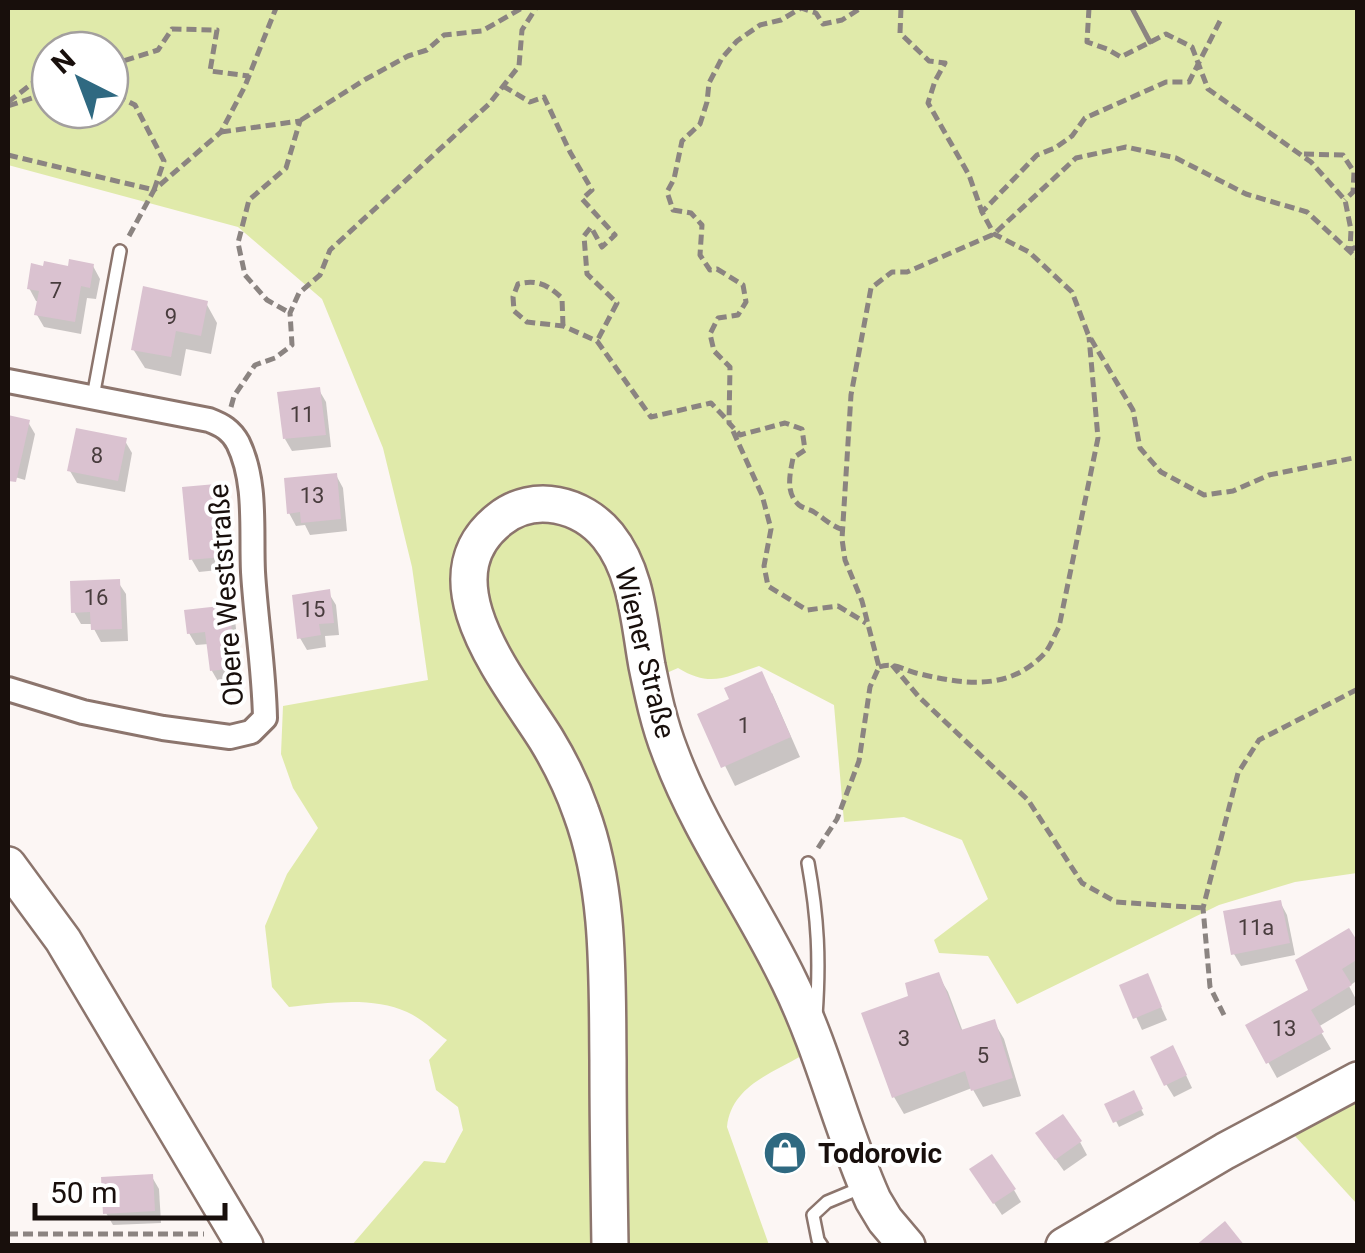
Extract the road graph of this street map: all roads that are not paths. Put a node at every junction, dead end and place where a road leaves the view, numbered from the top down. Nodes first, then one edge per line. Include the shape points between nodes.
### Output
1 (120, 251) road end
2 (8, 381) edge
3 (94, 397) junction
4 (8, 689) edge
5 (808, 863) road end
6 (8, 865) edge
7 (815, 1040) junction
8 (1358, 1080) edge
9 (866, 1185) junction
10 (241, 1240) edge
11 (610, 1246) edge
12 (822, 1246) edge
13 (907, 1246) edge
14 (1064, 1246) edge

1 - 3 lane
2 - 3 street
3 - 4 street, Obere Weststraße via 209,420 226,426 237,441 250,492 265,718 251,732 230,736 83,712
5 - 7 lane via 820,957
6 - 10 main road via 63,940
7 - 9 main road, Wiener Straße
7 - 11 main road, Wiener Straße via 670,752 617,548 592,520 569,508 537,504 513,510 478,542 470,594 482,634 570,784 594,856 604,932
8 - 14 main road
9 - 12 lane via 813,1215
9 - 13 main road, Wiener Straße

